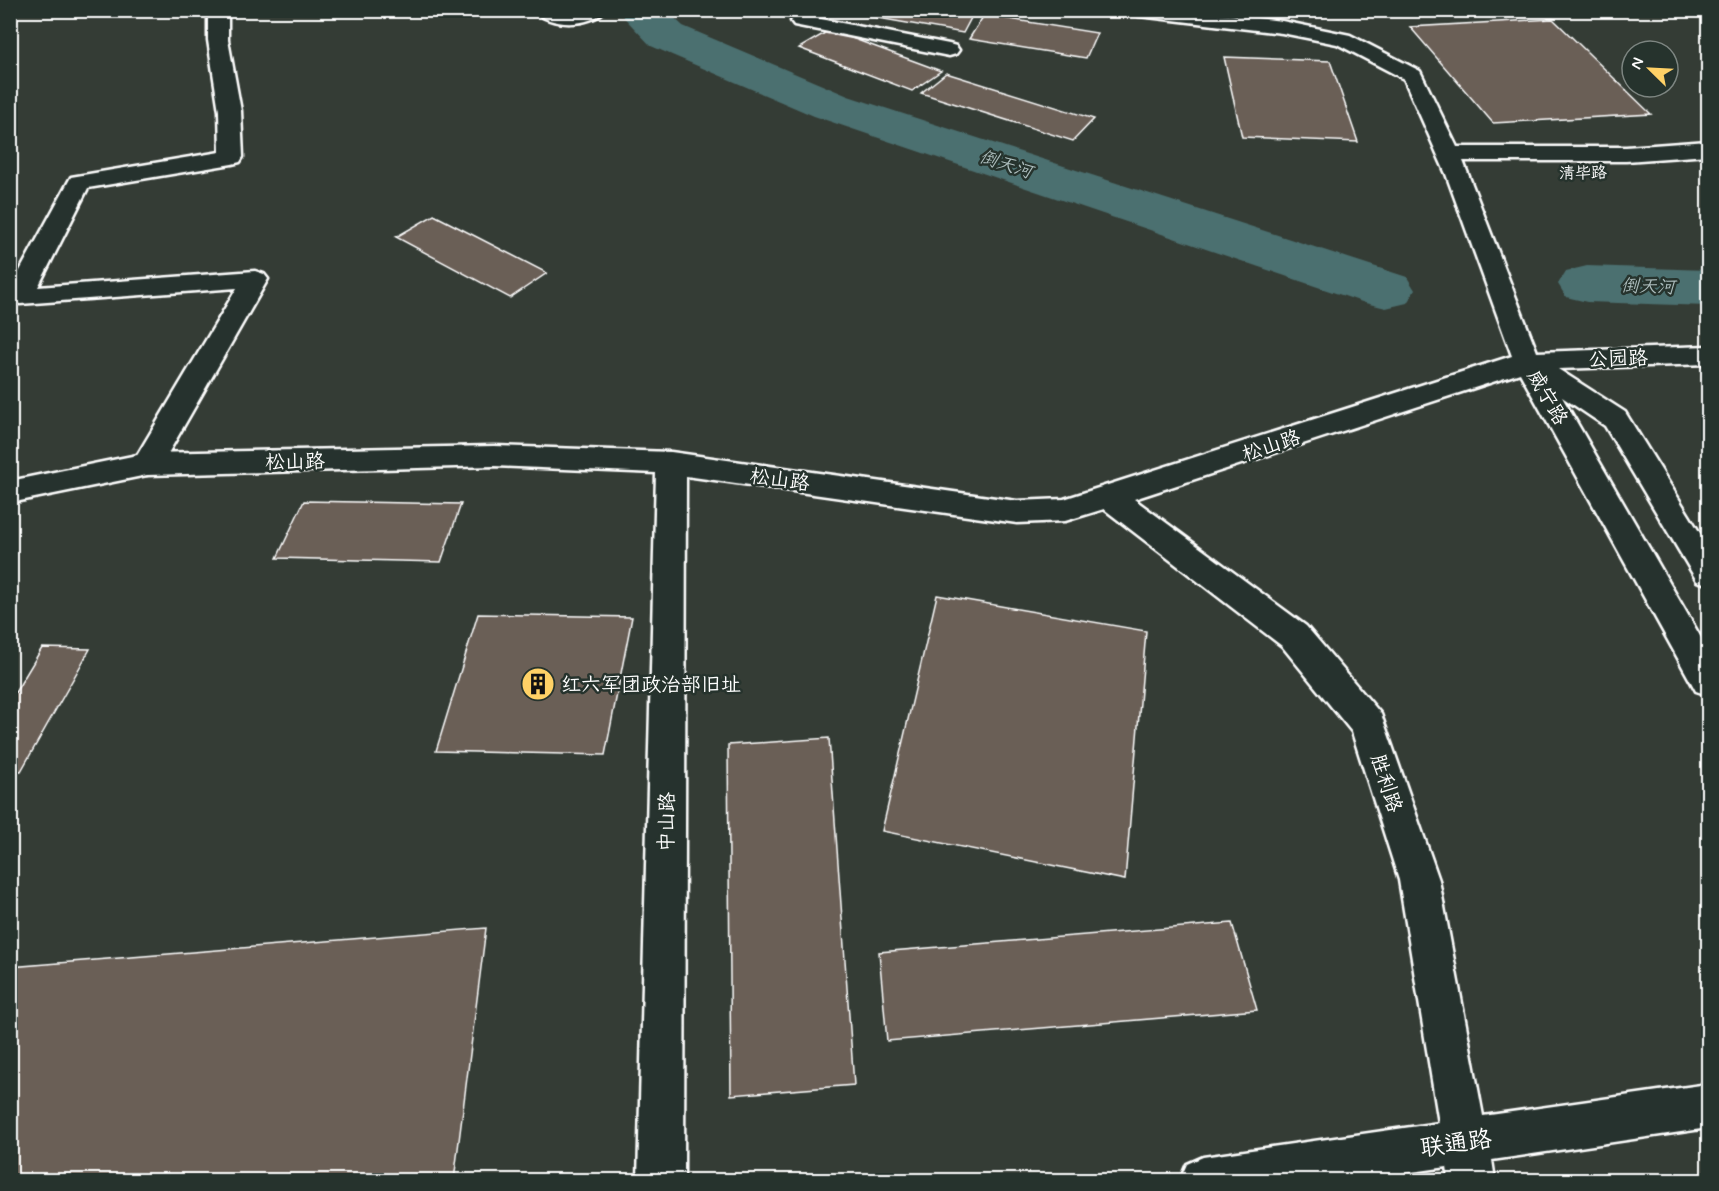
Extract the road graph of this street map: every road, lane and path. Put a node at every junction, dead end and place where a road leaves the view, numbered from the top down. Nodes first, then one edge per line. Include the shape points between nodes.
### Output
1 (218, 10) edge
2 (544, 10) edge
3 (814, 10) edge
4 (1139, 10) edge
5 (593, 12) edge
6 (949, 50) dead end
7 (1708, 147) edge
8 (1454, 164) junction
9 (1708, 167) edge
10 (1708, 355) edge
11 (1527, 361) junction
12 (671, 463) junction
13 (147, 464) junction
14 (10, 492) edge
15 (1110, 497) junction
16 (1708, 572) edge
17 (1708, 681) edge
18 (1708, 1106) edge
19 (1468, 1161) edge
20 (661, 1180) edge
21 (1203, 1180) edge

1 - 13 main road via 232,157 79,182 20,296 255,279
2 - 5 main road via 554,18 569,19
3 - 6 main road via 801,21
4 - 8 main road via 1282,27 1343,39 1413,75
7 - 8 main road
8 - 9 main road, 清毕路 via 1637,171
8 - 11 main road
10 - 11 main road, 公园路
11 - 15 main road, 松山路
11 - 16 main road, 威宁路 via 1615,419
11 - 17 main road, 威宁路
12 - 13 main road, 松山路 via 494,456
12 - 15 main road, 松山路 via 1017,512 1065,510
12 - 20 main road, 中山路
13 - 14 main road, 松山路
15 - 19 main road, 胜利路 via 1294,636 1368,725 1419,880
18 - 19 main road, 联通路
19 - 21 main road, 联通路

